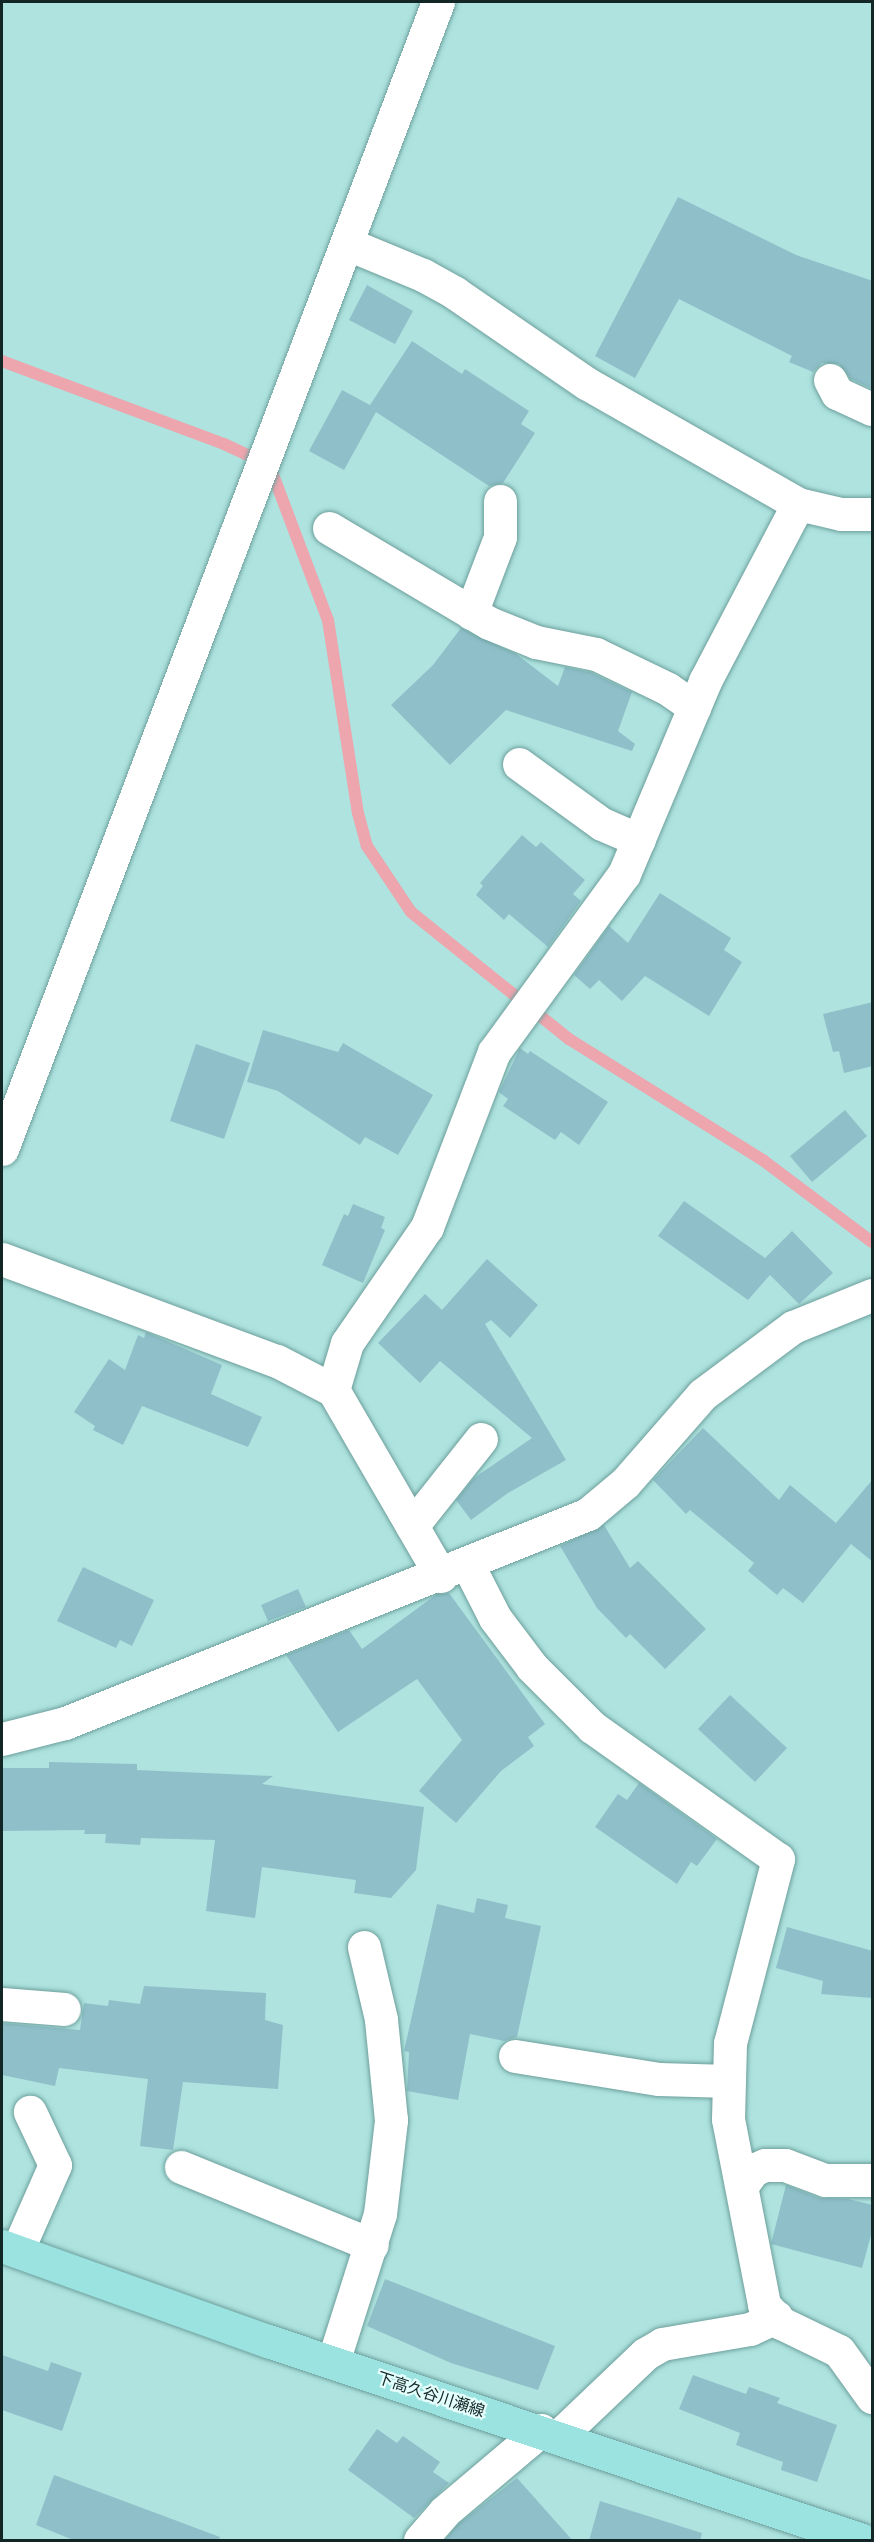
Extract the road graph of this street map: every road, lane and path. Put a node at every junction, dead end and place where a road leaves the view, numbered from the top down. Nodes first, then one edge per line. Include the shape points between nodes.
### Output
1 (438, 2) edge
2 (348, 244) junction
3 (830, 380) dead end
4 (873, 409) edge
5 (500, 501) dead end
6 (798, 504) junction
7 (873, 514) edge
8 (329, 528) dead end
9 (471, 613) junction
10 (694, 707) junction
11 (519, 764) dead end
12 (639, 840) junction
13 (2, 1149) edge
14 (2, 1259) edge
15 (873, 1295) edge
16 (333, 1390) junction
17 (481, 1439) dead end
18 (412, 1526) junction
19 (454, 1570) junction
20 (2, 1739) edge
21 (364, 1947) dead end
22 (2, 2004) edge
23 (64, 2009) dead end
24 (515, 2056) dead end
25 (729, 2081) junction
26 (30, 2112) dead end
27 (182, 2167) dead end
28 (873, 2180) edge
29 (743, 2184) junction
30 (372, 2245) junction
31 (9, 2249) edge
32 (776, 2317) junction
33 (333, 2362) junction
34 (873, 2397) edge
35 (550, 2433) junction
36 (420, 2541) edge
37 (862, 2541) edge

1 - 2 street
2 - 6 street via 423,275 455,293 586,383
2 - 13 street
3 - 4 street via 837,393
5 - 9 street via 500,537
6 - 7 street via 842,514
6 - 10 street
8 - 9 street
9 - 10 street via 536,642 596,654 668,689
10 - 12 street
11 - 12 street via 602,824
12 - 16 street via 624,874 494,1052 427,1227 346,1343
14 - 16 street via 267,1357
15 - 19 street via 793,1327 703,1394 625,1484 588,1514
16 - 18 street
17 - 18 street
18 - 19 street
19 - 20 street via 65,1723
19 - 25 street via 532,1667 592,1727 778,1859 730,2043
21 - 30 street via 381,2019 391,2120 387,2169
22 - 23 street
24 - 25 street via 659,2079
25 - 29 street via 728,2119
26 - 31 street via 55,2165
27 - 30 street
28 - 29 street via 825,2180 784,2165 765,2165 753,2170
29 - 32 street via 764,2305
30 - 33 street
31 - 33 main road, 下高久谷川瀬線
32 - 34 street via 839,2351
32 - 35 street via 750,2330 662,2344
33 - 35 main road, 下高久谷川瀬線
35 - 36 street via 444,2512
35 - 37 main road, 下高久谷川瀬線

